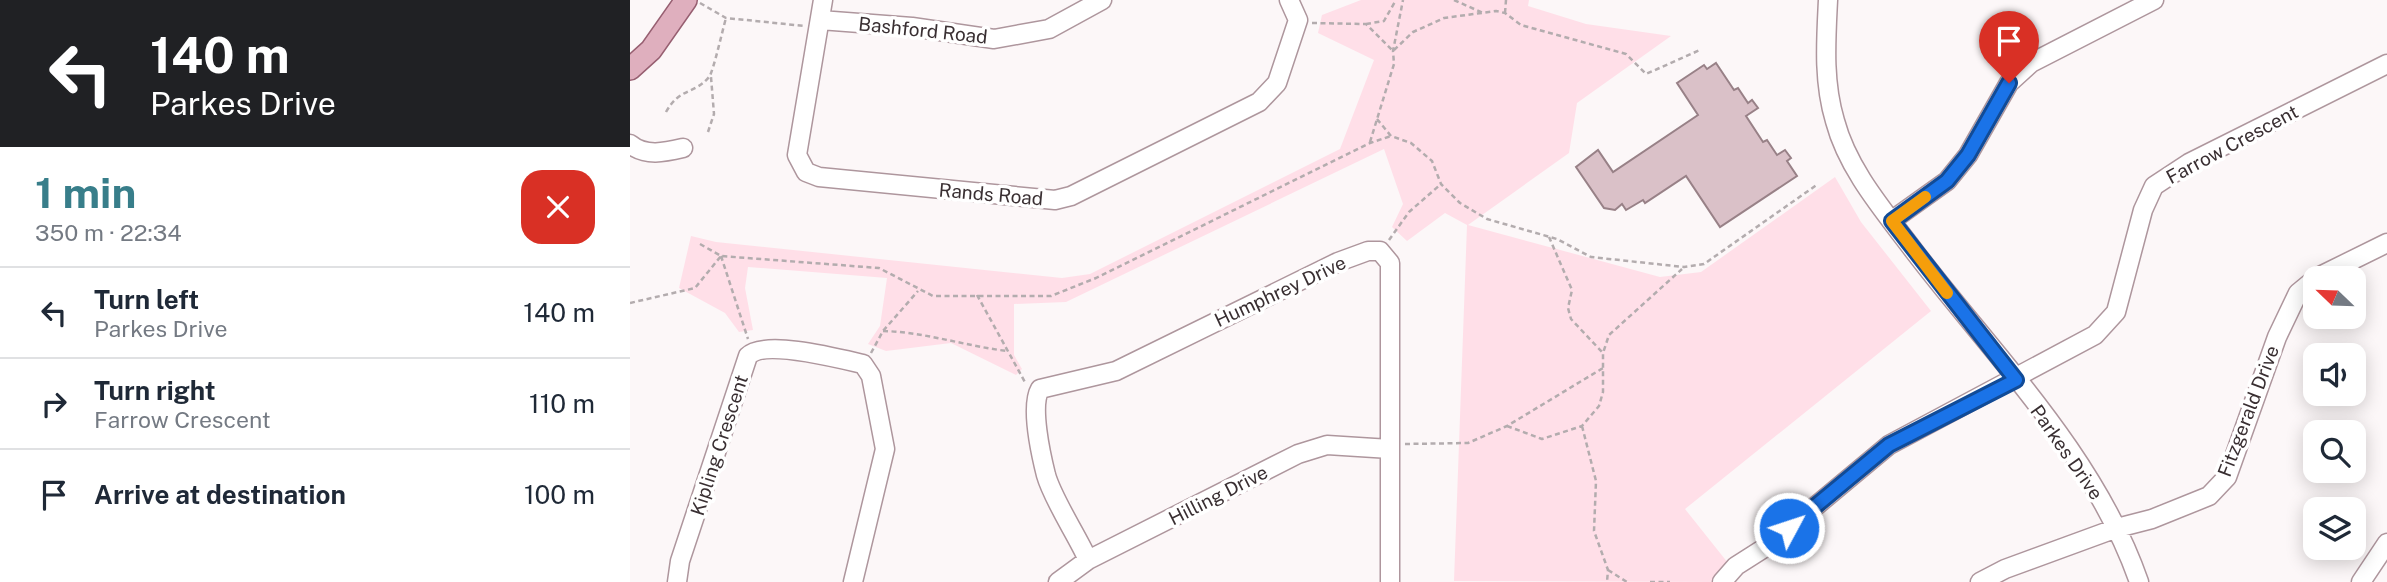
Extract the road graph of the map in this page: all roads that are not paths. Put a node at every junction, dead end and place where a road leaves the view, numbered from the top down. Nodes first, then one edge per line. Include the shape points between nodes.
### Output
1 (686, 0) edge
2 (823, 0) edge
3 (1102, 0) edge
4 (1289, 0) edge
5 (1828, 0) edge
6 (2154, 0) edge
7 (820, 20) junction
8 (2387, 64) edge
9 (630, 69) edge
10 (630, 144) edge
11 (683, 148) dead end
12 (1892, 221) junction
13 (2387, 243) edge
14 (2342, 266) edge
15 (2303, 289) edge
16 (2016, 380) junction
17 (1390, 446) junction
18 (2117, 528) junction
19 (2387, 543) edge
20 (1088, 560) junction
21 (677, 582) edge
22 (853, 582) edge
23 (1058, 582) edge
24 (1390, 582) edge
25 (1723, 582) edge
26 (1980, 582) edge
27 (2139, 582) edge
28 (2361, 582) edge

1 - 9 main road via 651,50
2 - 7 street, Rands Road
3 - 7 street, Bashford Road via 1049,29 994,39
4 - 7 street, Rands Road via 1298,20 1277,83 1259,102 1071,197 1055,200 819,177 806,172 797,155
5 - 12 street, Parkes Drive via 1825,57 1835,121 1853,167
6 - 12 street via 2031,63 2009,83 1968,155 1947,181
8 - 16 street, Farrow Crescent via 2189,163 2154,186 2143,209 2116,312 2095,335
10 - 11 street via 661,153
12 - 16 street, Parkes Drive
13 - 14 street, Fitzgerald Drive
15 - 18 street, Fitzgerald Drive via 2277,337 2227,477 2209,496
16 - 18 street, Parkes Drive via 2079,462
16 - 25 street, Farrow Crescent via 1889,445 1769,545 1736,566
17 - 20 street, Hilling Drive via 1327,445 1298,454
17 - 20 street, Humphrey Drive via 1390,263 1380,251 1368,250 1116,371 1040,388 1035,397 1046,477
17 - 24 street
18 - 26 street, Fitzgerald Drive
18 - 27 street, Parkes Drive
19 - 28 street
20 - 23 street, Hilling Drive
21 - 22 street, Kipling Crescent via 748,356 772,349 863,364 872,376 885,449

